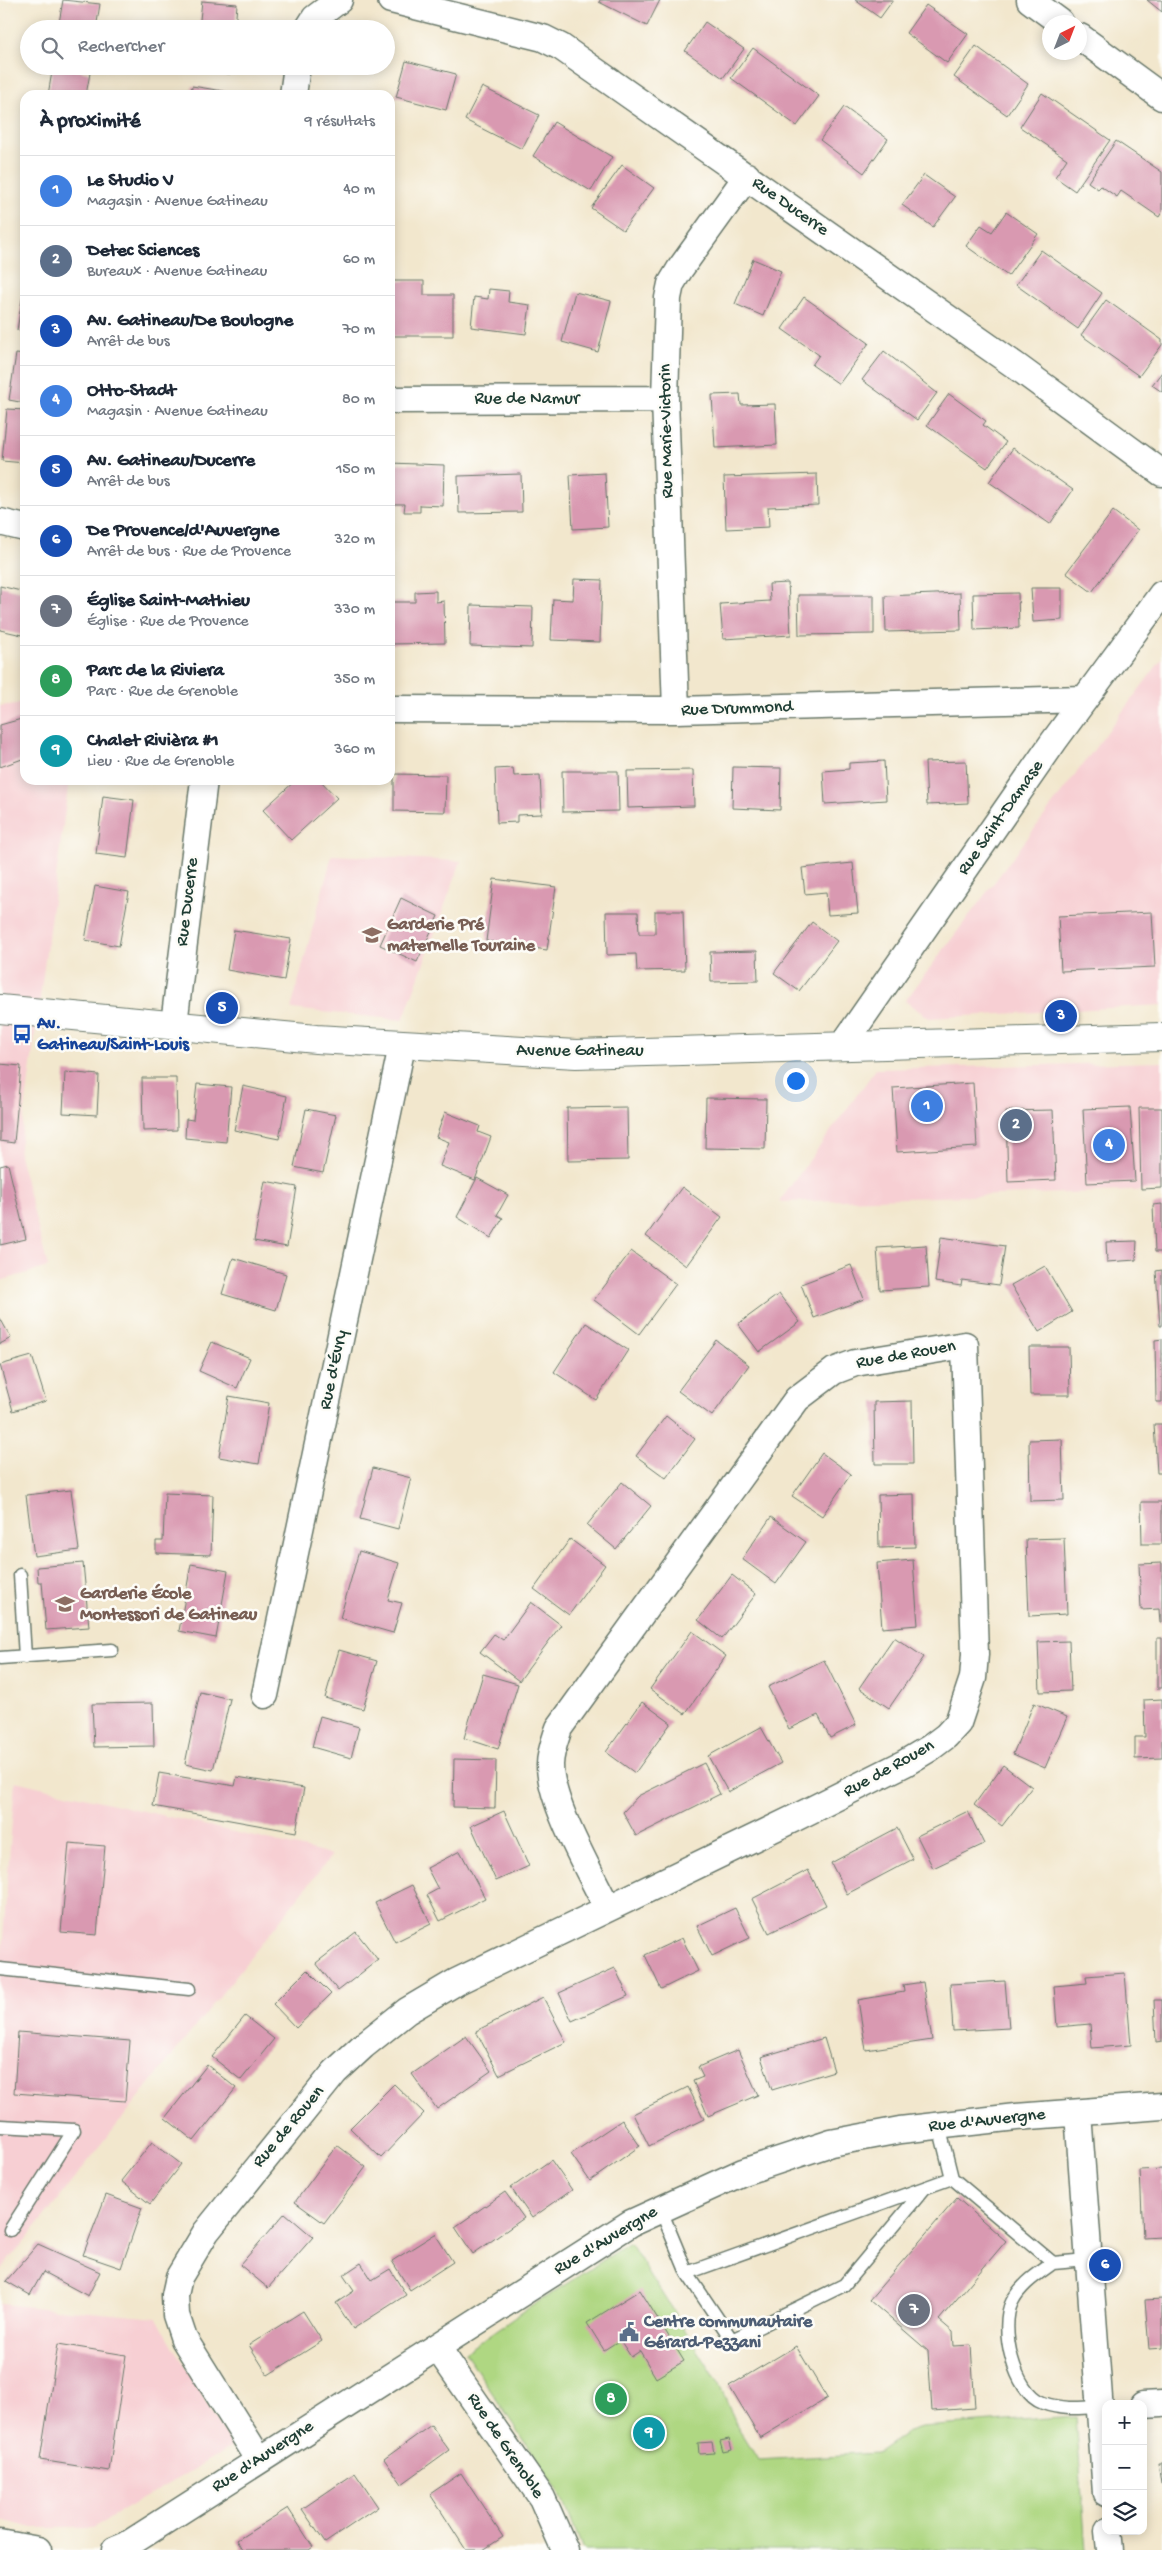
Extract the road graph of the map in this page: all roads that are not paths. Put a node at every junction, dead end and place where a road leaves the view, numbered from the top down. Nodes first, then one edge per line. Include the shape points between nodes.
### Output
1 (339, 0) edge
2 (391, 0) edge
3 (1030, 0) edge
4 (1050, 15) edge
5 (314, 20) edge
6 (1087, 41) edge
7 (296, 75) edge
8 (294, 90) edge
9 (1162, 97) edge
10 (747, 176) junction
11 (665, 399) junction
12 (395, 400) edge
13 (1162, 473) edge
14 (0, 522) edge
15 (20, 527) edge
16 (1162, 594) edge
17 (1084, 699) junction
18 (395, 709) edge
19 (676, 710) junction
20 (203, 785) edge
21 (0, 1009) edge
22 (174, 1024) junction
23 (1162, 1037) edge
24 (843, 1045) junction
25 (402, 1046) junction
26 (20, 1575) dead end
27 (112, 1650) dead end
28 (25, 1657) junction
29 (0, 1658) edge
30 (265, 1694) dead end
31 (607, 1907) junction
32 (0, 1969) edge
33 (190, 1989) dead end
34 (1162, 2106) edge
35 (1078, 2113) junction
36 (0, 2126) edge
37 (939, 2126) junction
38 (952, 2178) junction
39 (926, 2188) junction
40 (660, 2208) junction
41 (10, 2230) dead end
42 (1087, 2260) junction
43 (1054, 2263) junction
44 (687, 2273) junction
45 (437, 2347) junction
46 (1102, 2400) edge
47 (1162, 2404) edge
48 (1147, 2406) edge
49 (1102, 2407) edge
50 (1104, 2445) edge
51 (259, 2459) junction
52 (1106, 2490) edge
53 (1108, 2535) edge
54 (0, 2543) edge
55 (38, 2550) edge
56 (115, 2550) edge
57 (565, 2550) edge
58 (1110, 2550) edge

1 - 5 street
2 - 10 street, Rue Ducerre via 543,38 561,47
3 - 4 street
6 - 9 street
7 - 8 street
10 - 11 street, Rue Marie-Victorin via 671,284
10 - 13 street, Rue Ducerre
11 - 12 street, Rue de Namur
11 - 19 street, Rue Marie-Victorin
14 - 15 street
16 - 17 street, Rue Saint-Damase
17 - 19 street, Rue Drummond
17 - 24 street, Rue Saint-Damase
18 - 19 street, Rue Drummond
20 - 22 street, Rue Ducerre
21 - 22 street, Avenue Gatineau
22 - 25 street, Avenue Gatineau
23 - 24 street, Avenue Gatineau
24 - 25 street, Avenue Gatineau via 576,1054
25 - 30 street, Rue d'Évry
26 - 28 lane
27 - 28 lane
28 - 29 lane
31 - 31 street, Rue de Rouen via 905,1763 946,1736 958,1723 973,1678 975,1654 965,1345 855,1362 834,1371 797,1400 559,1728 550,1765 556,1796
31 - 51 street, Rue de Rouen via 428,1997 363,2046 335,2072 258,2164 190,2256 179,2277 175,2295 176,2315 184,2339
32 - 33 lane
34 - 35 street, Rue d'Auvergne
35 - 37 street, Rue d'Auvergne
35 - 42 street
36 - 41 lane via 74,2130
37 - 38 lane
37 - 40 street, Rue d'Auvergne via 830,2143 743,2172
38 - 39 lane
38 - 43 lane
39 - 44 lane
39 - 44 lane via 844,2285 732,2340
40 - 44 lane
40 - 45 street, Rue d'Auvergne via 631,2223
42 - 43 lane
42 - 46 street
43 - 49 lane via 1028,2281 1012,2302 1006,2331 1012,2358 1023,2385 1041,2403 1069,2409
45 - 51 street, Rue d'Auvergne
45 - 57 street, Rue de Grenoble via 542,2498
47 - 48 street
50 - 52 street
51 - 56 street, Rue d'Auvergne
53 - 58 street
54 - 55 street

